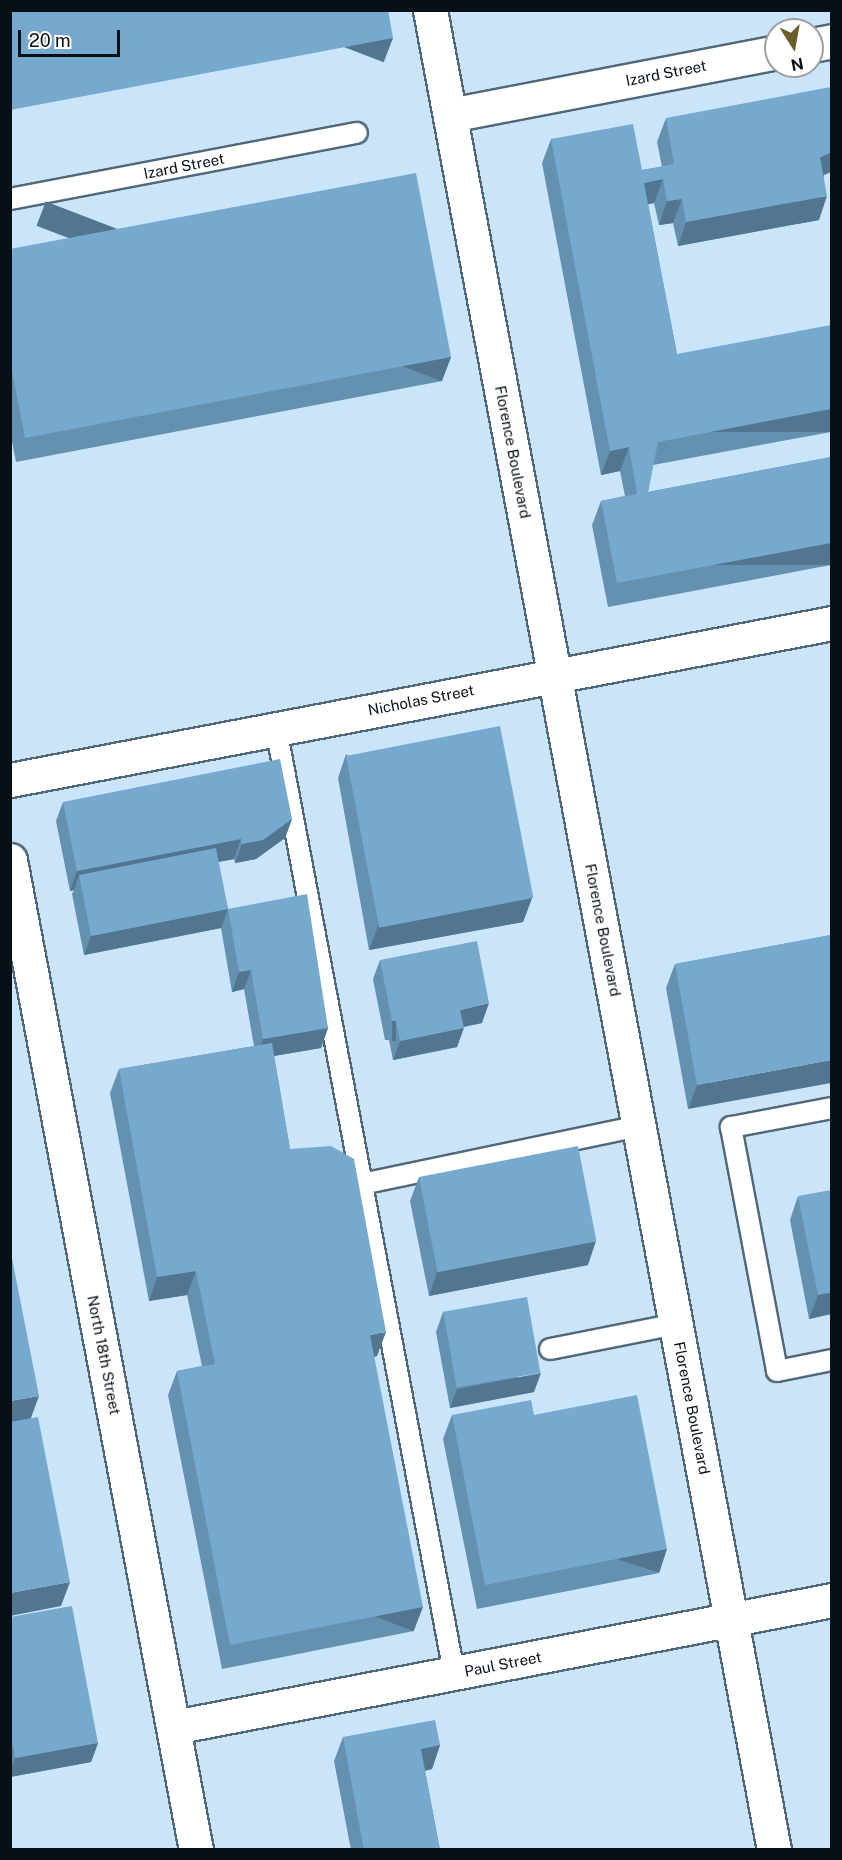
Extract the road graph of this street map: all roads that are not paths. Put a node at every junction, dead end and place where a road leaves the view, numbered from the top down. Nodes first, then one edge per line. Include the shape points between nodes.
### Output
1 (430, 10) edge
2 (764, 54) edge
3 (450, 115) junction
4 (357, 133) dead end
5 (10, 199) edge
6 (831, 623) edge
7 (555, 675) junction
8 (276, 728) junction
9 (10, 780) edge
10 (10, 860) edge
11 (831, 1108) edge
12 (639, 1126) junction
13 (362, 1185) junction
14 (676, 1324) junction
15 (550, 1349) dead end
16 (831, 1360) edge
17 (831, 1600) edge
18 (731, 1620) junction
19 (454, 1673) junction
20 (174, 1727) junction
21 (196, 1850) edge
22 (774, 1850) edge

1 - 3 street, Florence Boulevard
2 - 3 street, Izard Street
3 - 7 street, Florence Boulevard
4 - 5 lane, Izard Street
6 - 7 street, Nicholas Street
7 - 8 street, Nicholas Street
7 - 12 street, Florence Boulevard
8 - 9 street, Nicholas Street
8 - 13 lane
10 - 20 street, North 18th Street
11 - 16 lane via 731,1127 777,1371
12 - 13 lane
12 - 14 street, Florence Boulevard
13 - 19 lane
14 - 15 lane
14 - 18 street, Florence Boulevard
17 - 18 street, Paul Street
18 - 19 street, Paul Street
18 - 22 street, Florence Boulevard
19 - 20 street, Paul Street
20 - 21 street, North 18th Street

